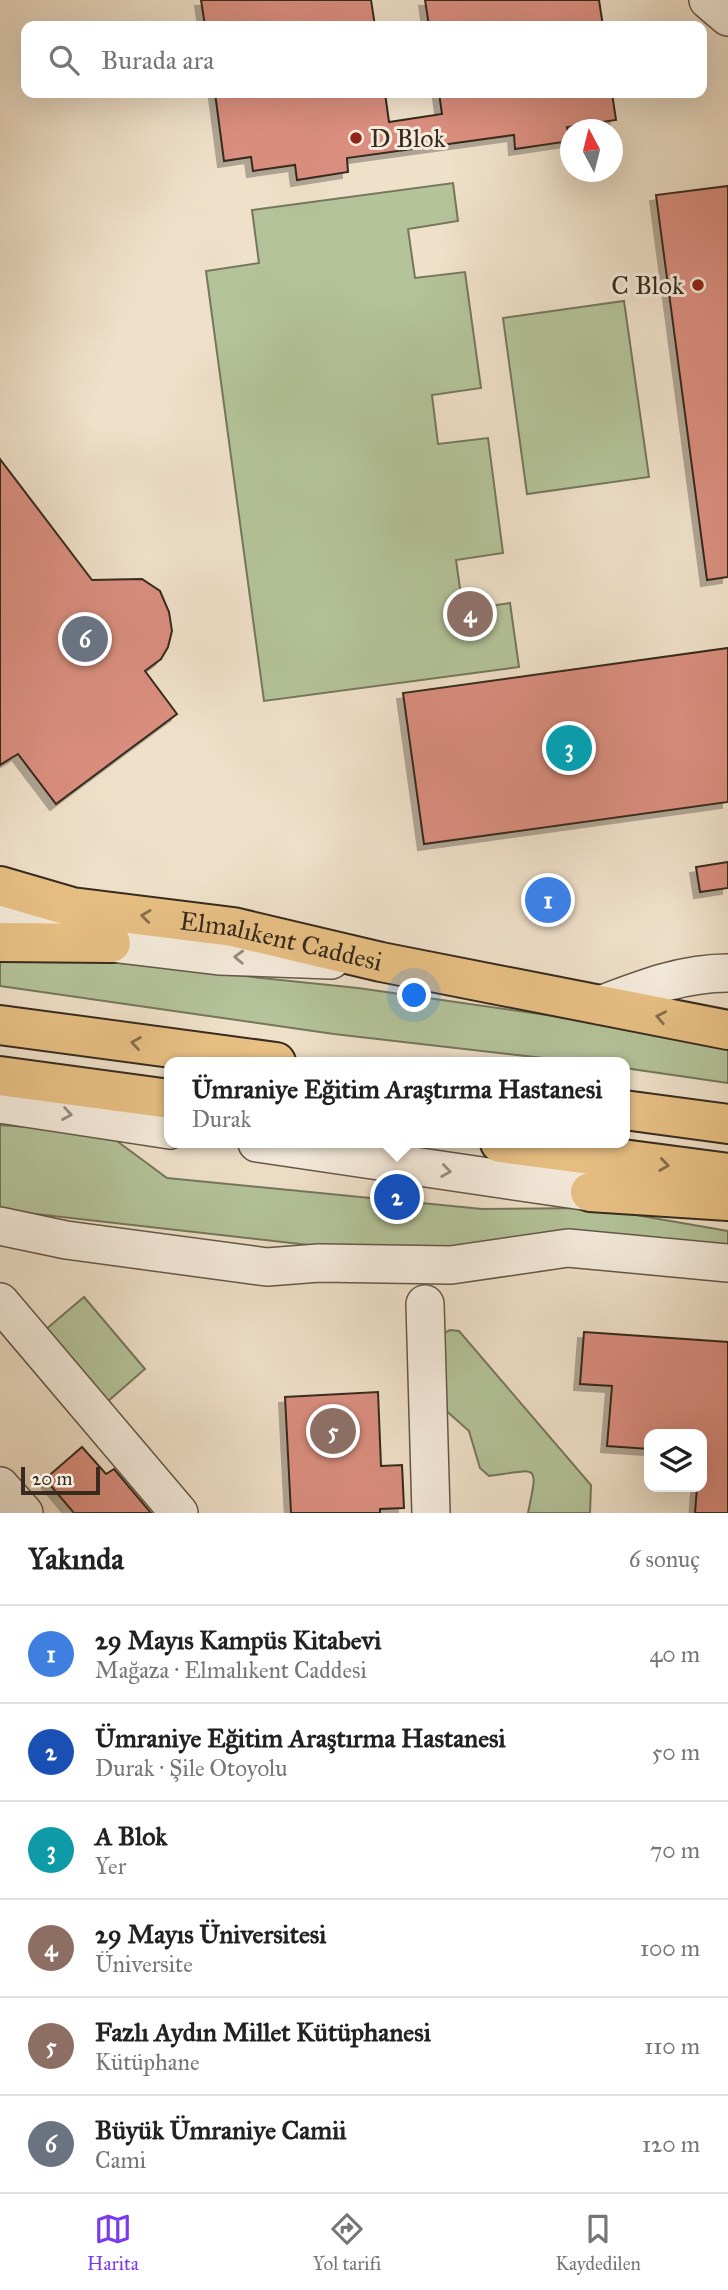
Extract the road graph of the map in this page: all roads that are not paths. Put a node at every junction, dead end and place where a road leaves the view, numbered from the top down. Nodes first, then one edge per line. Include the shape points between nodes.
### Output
1 (708, 0) edge
2 (728, 17) edge
3 (0, 886) edge
4 (0, 917) edge
5 (0, 942) edge
6 (111, 943) junction
7 (381, 962) junction
8 (725, 972) edge
9 (600, 1005) junction
10 (0, 1025) edge
11 (728, 1030) edge
12 (239, 1057) edge
13 (0, 1076) edge
14 (164, 1098) edge
15 (0, 1104) edge
16 (630, 1111) edge
17 (728, 1124) edge
18 (164, 1129) edge
19 (291, 1148) edge
20 (538, 1148) edge
21 (728, 1173) edge
22 (590, 1192) junction
23 (728, 1201) edge
24 (728, 1214) edge
25 (0, 1226) edge
26 (728, 1263) edge
27 (0, 1301) edge
28 (425, 1304) dead end
29 (0, 1486) edge
30 (24, 1513) edge
31 (179, 1513) edge
32 (431, 1513) edge

1 - 2 street
7 -> 3 main road, Elmalıkent Caddesi via 233,927 72,907
4 - 6 street
5 - 6 main road
7 -> 6 street via 219,956
7 - 9 main road, Elmalıkent Caddesi
8 - 9 street via 668,980
11 -> 9 main road, Elmalıkent Caddesi
12 -> 10 main road
13 - 14 main road
15 -> 18 street
16 - 17 main road
19 -> 22 street
20 -> 21 main road
22 - 23 main road
22 - 24 main road
25 - 26 street via 66,1240 267,1267 452,1265 568,1248
27 - 31 street
28 - 32 street
29 - 30 street

